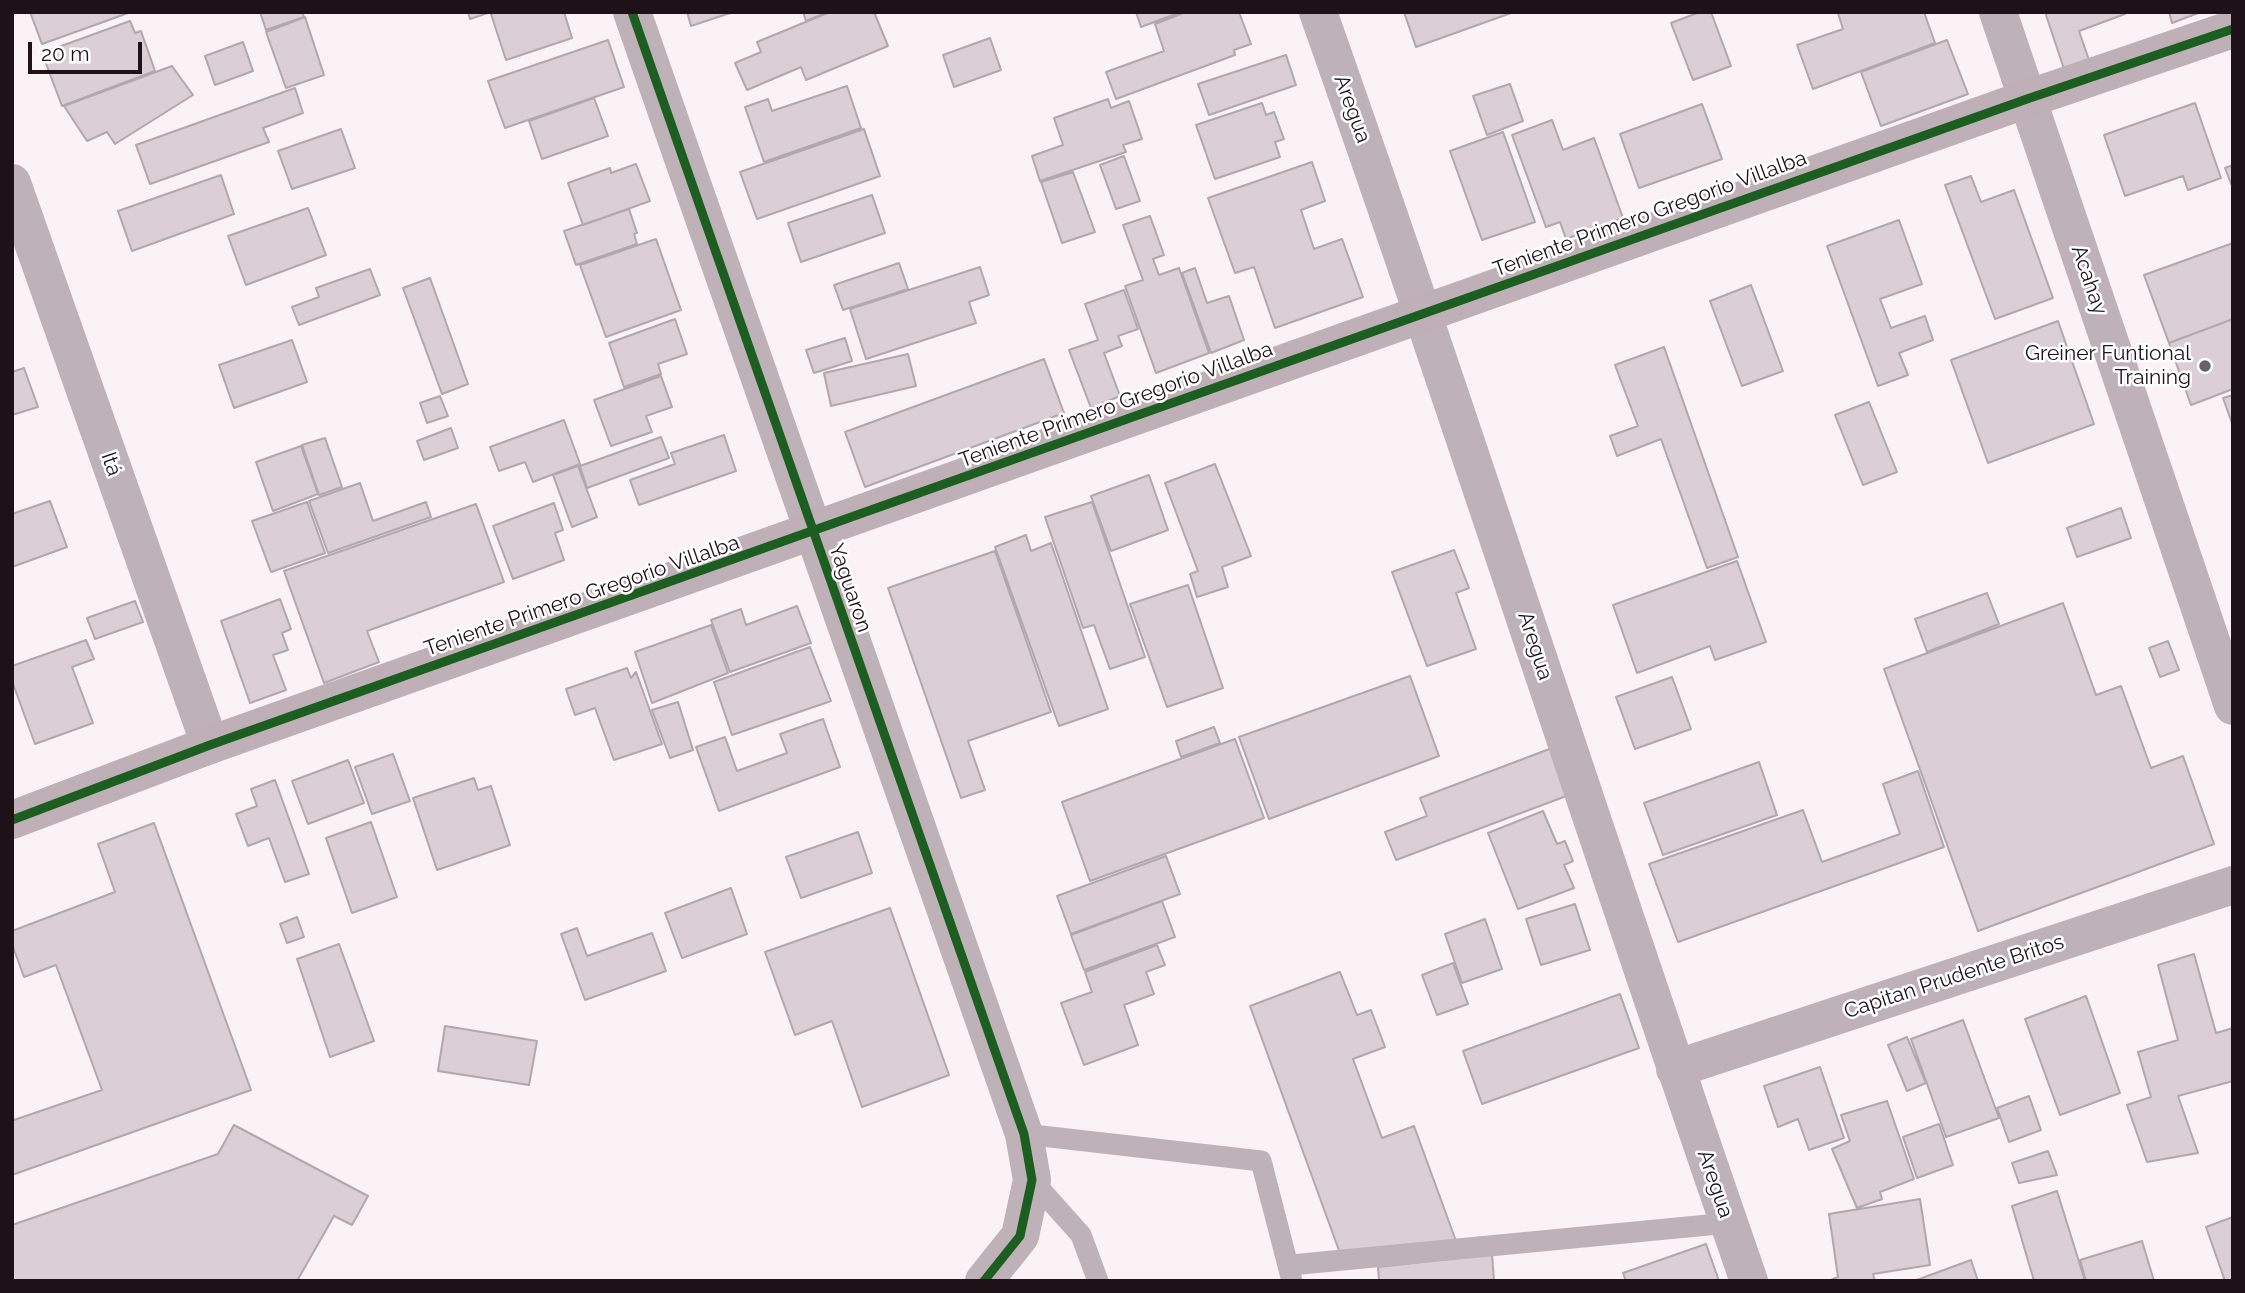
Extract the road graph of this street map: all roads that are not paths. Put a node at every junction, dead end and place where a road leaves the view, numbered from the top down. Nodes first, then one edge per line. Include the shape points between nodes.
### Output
1 (632, 12) edge
2 (1318, 12) edge
3 (1997, 12) edge
4 (2233, 29) edge
5 (2027, 99) junction
6 (12, 183) edge
7 (1424, 313) junction
8 (812, 533) junction
9 (2233, 706) edge
10 (210, 745) junction
11 (12, 820) edge
12 (2233, 885) edge
13 (1675, 1069) junction
14 (1024, 1134) junction
15 (1032, 1180) junction
16 (1729, 1223) junction
17 (1291, 1273) edge
18 (984, 1281) edge
19 (1098, 1281) edge
20 (1749, 1281) edge

1 - 8 street, Yaguaron
2 - 7 street, Aregua
3 - 5 street, Acahay
4 - 5 street, Teniente Primero Gregorio Villalba
5 - 7 street, Teniente Primero Gregorio Villalba
5 - 9 street, Acahay
6 - 10 street, Itá
7 - 8 street, Teniente Primero Gregorio Villalba
7 - 13 street, Aregua
8 - 10 street, Teniente Primero Gregorio Villalba
8 - 14 street, Yaguaron
10 - 11 street, Teniente Primero Gregorio Villalba
12 - 13 street, Capitan Prudente Britos
13 - 16 street, Aregua
14 - 15 street
14 - 17 lane via 1261,1161
15 - 18 street via 1020,1236
15 - 19 lane via 1081,1235
16 - 17 lane
16 - 20 street, Aregua

